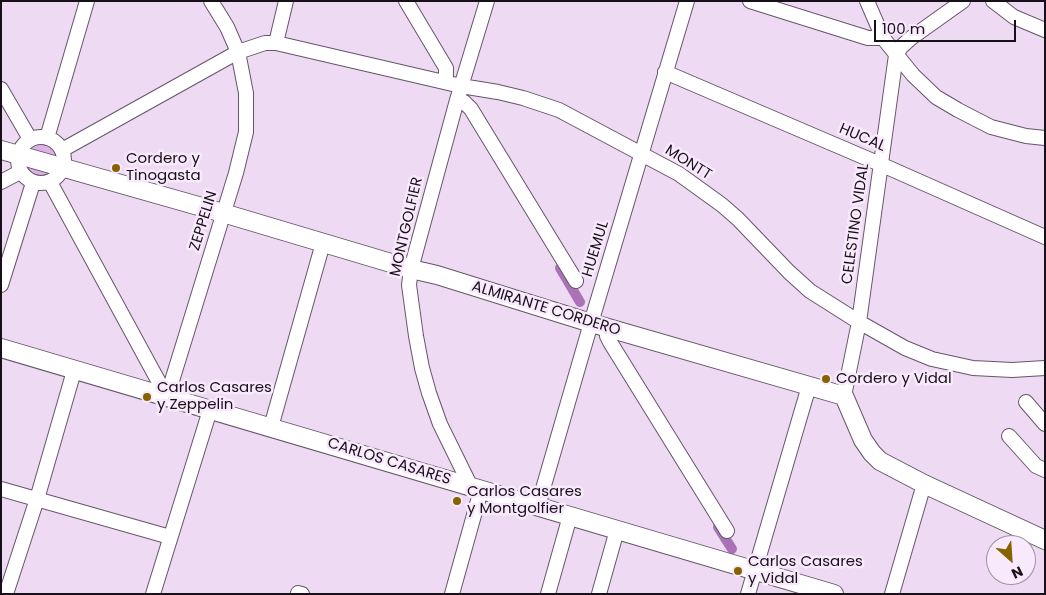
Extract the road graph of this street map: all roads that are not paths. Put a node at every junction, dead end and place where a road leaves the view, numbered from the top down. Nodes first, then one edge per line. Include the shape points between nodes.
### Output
1 (86, 1) edge
2 (211, 1) edge
3 (286, 1) edge
4 (406, 1) edge
5 (486, 1) edge
6 (687, 1) edge
7 (750, 1) edge
8 (867, 1) edge
9 (963, 1) edge
10 (993, 1) edge
11 (1045, 30) edge
12 (883, 38) junction
13 (276, 43) junction
14 (238, 52) junction
15 (896, 55) junction
16 (665, 72) junction
17 (446, 82) junction
18 (461, 86) junction
19 (1, 89) edge
20 (457, 100) junction
21 (48, 138) junction
22 (1045, 138) edge
23 (30, 140) junction
24 (62, 150) junction
25 (642, 154) junction
26 (13, 159) edge
27 (880, 164) junction
28 (63, 168) junction
29 (1, 182) edge
30 (50, 182) junction
31 (33, 183) junction
32 (223, 213) junction
33 (1045, 238) edge
34 (323, 244) junction
35 (411, 269) junction
36 (576, 281) dead end
37 (1, 285) edge
38 (859, 322) junction
39 (591, 323) junction
40 (608, 328) junction
41 (1, 348) edge
42 (1045, 368) edge
43 (74, 371) junction
44 (809, 386) junction
45 (844, 396) junction
46 (167, 398) junction
47 (1026, 402) dead end
48 (210, 410) junction
49 (1045, 424) edge
50 (271, 427) junction
51 (1009, 436) dead end
52 (1045, 470) edge
53 (924, 484) junction
54 (1, 489) edge
55 (476, 489) junction
56 (37, 499) junction
57 (538, 506) junction
58 (570, 516) junction
59 (617, 530) junction
60 (727, 531) dead end
61 (170, 537) junction
62 (1045, 540) edge
63 (754, 571) junction
64 (6, 594) edge
65 (153, 594) edge
66 (452, 594) edge
67 (548, 594) edge
68 (599, 594) edge
69 (748, 594) edge
70 (834, 594) edge
71 (892, 594) edge

1 - 21 street
2 - 14 street
3 - 13 street
4 - 17 street via 446,68
5 - 18 street, MONTGOLFIER
6 - 16 street, HUEMUL
7 - 12 street via 868,38
8 - 12 street
9 - 15 street via 901,46
10 - 11 street via 1014,18
12 - 15 street
13 - 14 street via 265,43
13 - 17 street, MONTT
14 - 24 street
14 - 32 street, ZEPPELIN via 246,93 246,132
15 - 22 street via 930,92 958,110 991,127
15 - 27 street, CELESTINO VIDAL
16 - 25 street, HUEMUL
16 - 27 street, HUCAL
17 - 18 street, MONTT
18 - 20 street, MONTGOLFIER
18 - 25 street, MONTT via 498,92 552,108
19 - 23 street
20 - 35 street, MONTGOLFIER
20 - 36 street via 471,109
21 - 23 street
21 - 24 street
23 - 26 street
24 - 28 street
25 - 38 street, MONTT via 679,174 722,205 800,283
25 - 39 street, HUEMUL
26 - 28 main road, ALMIRANTE CORDERO
26 - 29 street
26 - 31 street
27 - 33 street, HUCAL
27 - 38 street, CELESTINO VIDAL
28 - 30 street
28 - 32 main road, ALMIRANTE CORDERO
30 - 31 street
30 - 46 street
31 - 37 street
32 - 34 main road, ALMIRANTE CORDERO
32 - 46 street, ZEPPELIN
34 - 35 main road, ALMIRANTE CORDERO
34 - 50 street
35 - 39 main road, ALMIRANTE CORDERO
35 - 55 street, MONTGOLFIER via 409,285 422,368 440,424
38 - 42 street, MONTT via 905,348 950,364 991,369
38 - 45 street, CELESTINO VIDAL
39 - 40 main road, ALMIRANTE CORDERO
39 - 57 street, HUEMUL
40 - 44 main road, ALMIRANTE CORDERO
40 - 60 street via 610,342
41 - 43 main road, CARLOS CASARES
43 - 46 main road, CARLOS CASARES
43 - 56 street
44 - 45 main road, ALMIRANTE CORDERO
44 - 63 street
45 - 53 main road via 872,453
46 - 48 main road, CARLOS CASARES
47 - 49 street
48 - 50 main road, CARLOS CASARES
48 - 61 street
50 - 55 main road, CARLOS CASARES
51 - 52 street via 1036,466
53 - 62 main road
53 - 71 street
54 - 56 street
55 - 57 main road, CARLOS CASARES
55 - 66 street
56 - 61 street
56 - 64 street
57 - 58 main road, CARLOS CASARES
58 - 59 main road, CARLOS CASARES
58 - 67 street
59 - 63 main road, CARLOS CASARES
59 - 68 street
61 - 65 street
63 - 69 street
63 - 70 main road, CARLOS CASARES

